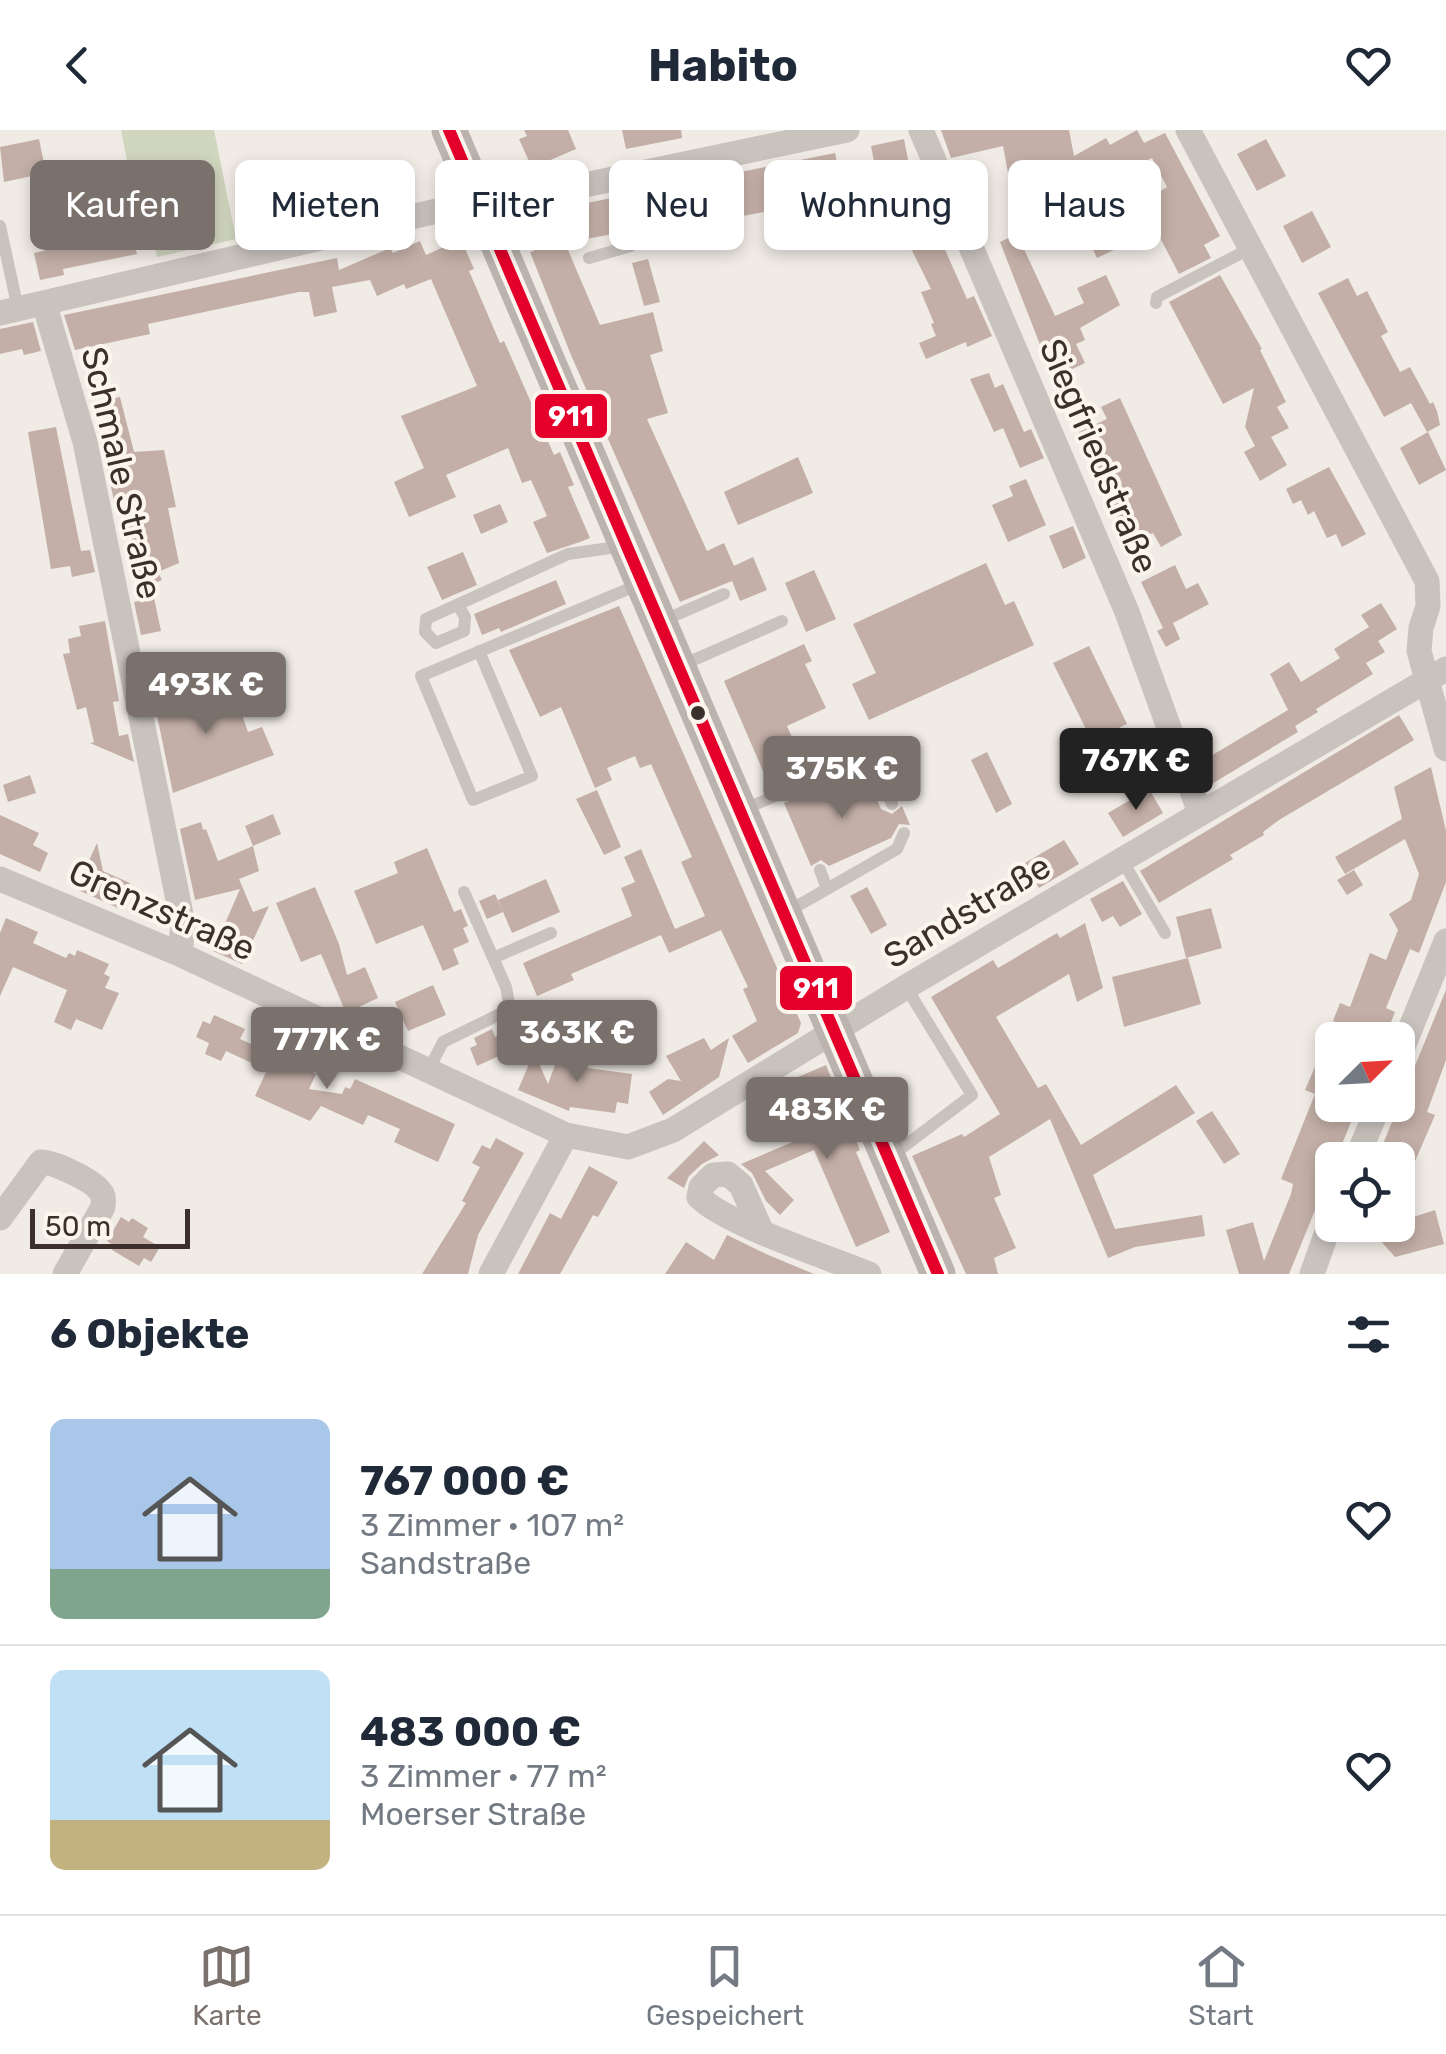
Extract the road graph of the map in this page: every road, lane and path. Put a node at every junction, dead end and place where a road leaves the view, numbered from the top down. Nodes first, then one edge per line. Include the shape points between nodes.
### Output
1 (449, 130) edge
2 (847, 130) edge
3 (921, 130) edge
4 (1188, 130) edge
5 (462, 160) edge
6 (704, 160) edge
7 (435, 211) edge
8 (0, 226) edge
9 (1251, 248) junction
10 (501, 250) edge
11 (623, 250) edge
12 (589, 258) dead end
13 (44, 303) junction
14 (1156, 303) dead end
15 (9, 311) edge
16 (626, 546) junction
17 (1436, 575) edge
18 (643, 583) junction
19 (724, 594) dead end
20 (458, 604) dead end
21 (782, 621) dead end
22 (659, 622) junction
23 (479, 652) junction
24 (678, 666) junction
25 (1436, 674) edge
26 (1446, 749) edge
27 (892, 804) dead end
28 (740, 811) junction
29 (1200, 814) junction
30 (904, 832) dead end
31 (1122, 860) junction
32 (837, 863) dead end
33 (820, 870) dead end
34 (0, 878) edge
35 (844, 878) junction
36 (828, 889) junction
37 (464, 892) dead end
38 (783, 914) junction
39 (551, 933) dead end
40 (1165, 933) dead end
41 (1446, 941) edge
42 (180, 954) junction
43 (494, 958) junction
44 (906, 988) junction
45 (1413, 1022) edge
46 (834, 1032) junction
47 (428, 1071) junction
48 (566, 1136) junction
49 (888, 1158) junction
50 (0, 1218) edge
51 (761, 1230) dead end
52 (1323, 1242) edge
53 (934, 1273) edge
54 (65, 1274) edge
55 (491, 1274) edge
56 (870, 1274) edge
57 (1312, 1274) edge

1 - 5 main road
2 - 6 street
3 - 29 street, Siegfriedstraße via 1128,612
4 - 9 street
7 - 13 street
8 - 15 lane
9 - 14 lane via 1157,296
9 - 17 street
10 - 16 main road
11 - 12 lane
13 - 15 street
13 - 42 street, Schmale Straße via 85,442 183,924
16 - 18 main road
16 - 20 lane via 568,554
17 - 25 street via 1419,652
18 - 22 main road
18 - 23 lane
19 - 22 lane
21 - 24 lane
22 - 24 main road
23 - 23 lane via 420,676 474,800 532,776
24 - 28 main road
25 - 26 street
25 - 29 street, Sandstraße
27 - 28 lane via 870,756 806,791
28 - 38 main road
29 - 31 street, Sandstraße
30 - 35 lane via 897,849 860,860
31 - 40 lane
31 - 44 street, Sandstraße
32 - 35 lane
33 - 36 lane
34 - 42 street, Grenzstraße
35 - 36 lane
36 - 38 lane
37 - 43 lane
38 - 46 main road
39 - 43 lane
41 - 45 street
42 - 47 street, Grenzstraße
43 - 47 lane via 506,986 504,1012 442,1042
44 - 46 street, Sandstraße
44 - 49 lane via 972,1095
46 - 48 street, Grenzstraße via 673,1130 628,1147
46 - 49 main road
47 - 48 street, Grenzstraße
48 - 55 street
49 - 53 main road
50 - 54 street via 41,1162 98,1188 103,1207
51 - 56 street
52 - 57 street

